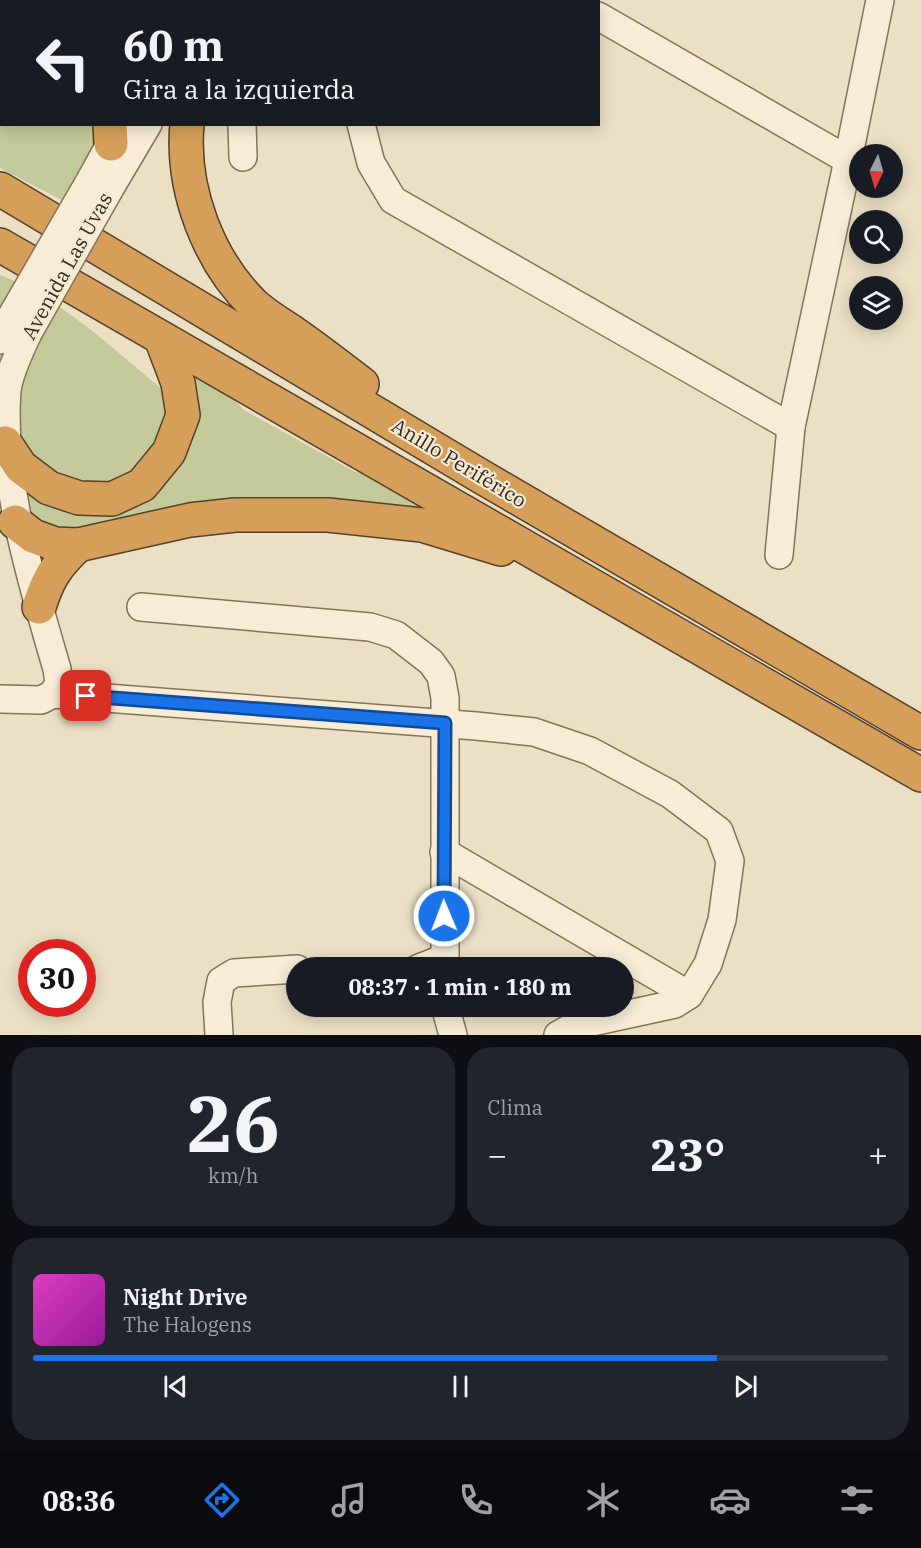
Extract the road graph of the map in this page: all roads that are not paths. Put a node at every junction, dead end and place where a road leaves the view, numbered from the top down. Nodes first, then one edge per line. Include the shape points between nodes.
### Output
1 (880, 0) edge
2 (600, 17) edge
3 (136, 126) edge
4 (147, 126) edge
5 (187, 126) edge
6 (242, 126) edge
7 (362, 126) edge
8 (114, 131) edge
9 (243, 156) dead end
10 (848, 160) junction
11 (0, 168) edge
12 (106, 182) junction
13 (0, 189) edge
14 (43, 214) junction
15 (0, 245) edge
16 (12, 332) edge
17 (161, 338) junction
18 (791, 427) junction
19 (5, 443) junction
20 (482, 477) junction
21 (8, 510) edge
22 (78, 545) junction
23 (779, 555) dead end
24 (557, 566) junction
25 (39, 607) junction
26 (141, 607) dead end
27 (53, 694) junction
28 (0, 699) edge
29 (445, 723) junction
30 (921, 733) edge
31 (921, 776) edge
32 (444, 852) junction
33 (445, 957) edge
34 (286, 970) edge
35 (689, 995) junction
36 (448, 1017) edge
37 (219, 1035) edge
38 (453, 1035) edge
39 (558, 1035) edge

1 - 10 street
2 - 10 street
3 - 12 street
4 - 12 street, Avenida Las Uvas
5 - 20 highway via 189,172 198,212 211,245 234,284 256,307
6 - 9 street
7 - 18 street via 371,163 393,200
8 - 12 street, Avenida Las Uvas
10 - 18 street
11 - 14 highway
12 - 16 street, Avenida Las Uvas, bridge
13 - 14 highway, Anillo Periférico
14 - 20 highway, Anillo Periférico
15 - 17 highway, Anillo Periférico
16 - 19 street, Avenida Las Uvas
17 - 19 highway via 178,383 183,415 169,452 142,485 112,499 80,498 49,488 21,466
17 - 24 highway, Anillo Periférico
18 - 23 street
19 - 21 street, Avenida Las Uvas
20 - 30 highway, Anillo Periférico
21 - 22 highway via 33,536 55,544
21 - 25 street, Avenida Las Uvas
22 - 24 highway via 190,520 235,515 328,515 422,525
22 - 25 highway via 58,564
24 - 31 highway, Anillo Periférico
25 - 27 street, Avenida Las Uvas via 57,669 59,683
26 - 29 street via 370,627 396,635 441,676
27 - 28 street via 41,700
27 - 29 street
29 - 32 street
29 - 35 street via 534,732 590,751 670,794 719,831 730,861 722,921 708,964
32 - 33 street
32 - 35 street
34 - 37 street via 234,973 221,981 217,1002
35 - 39 street via 675,1004 574,1026
36 - 38 street

